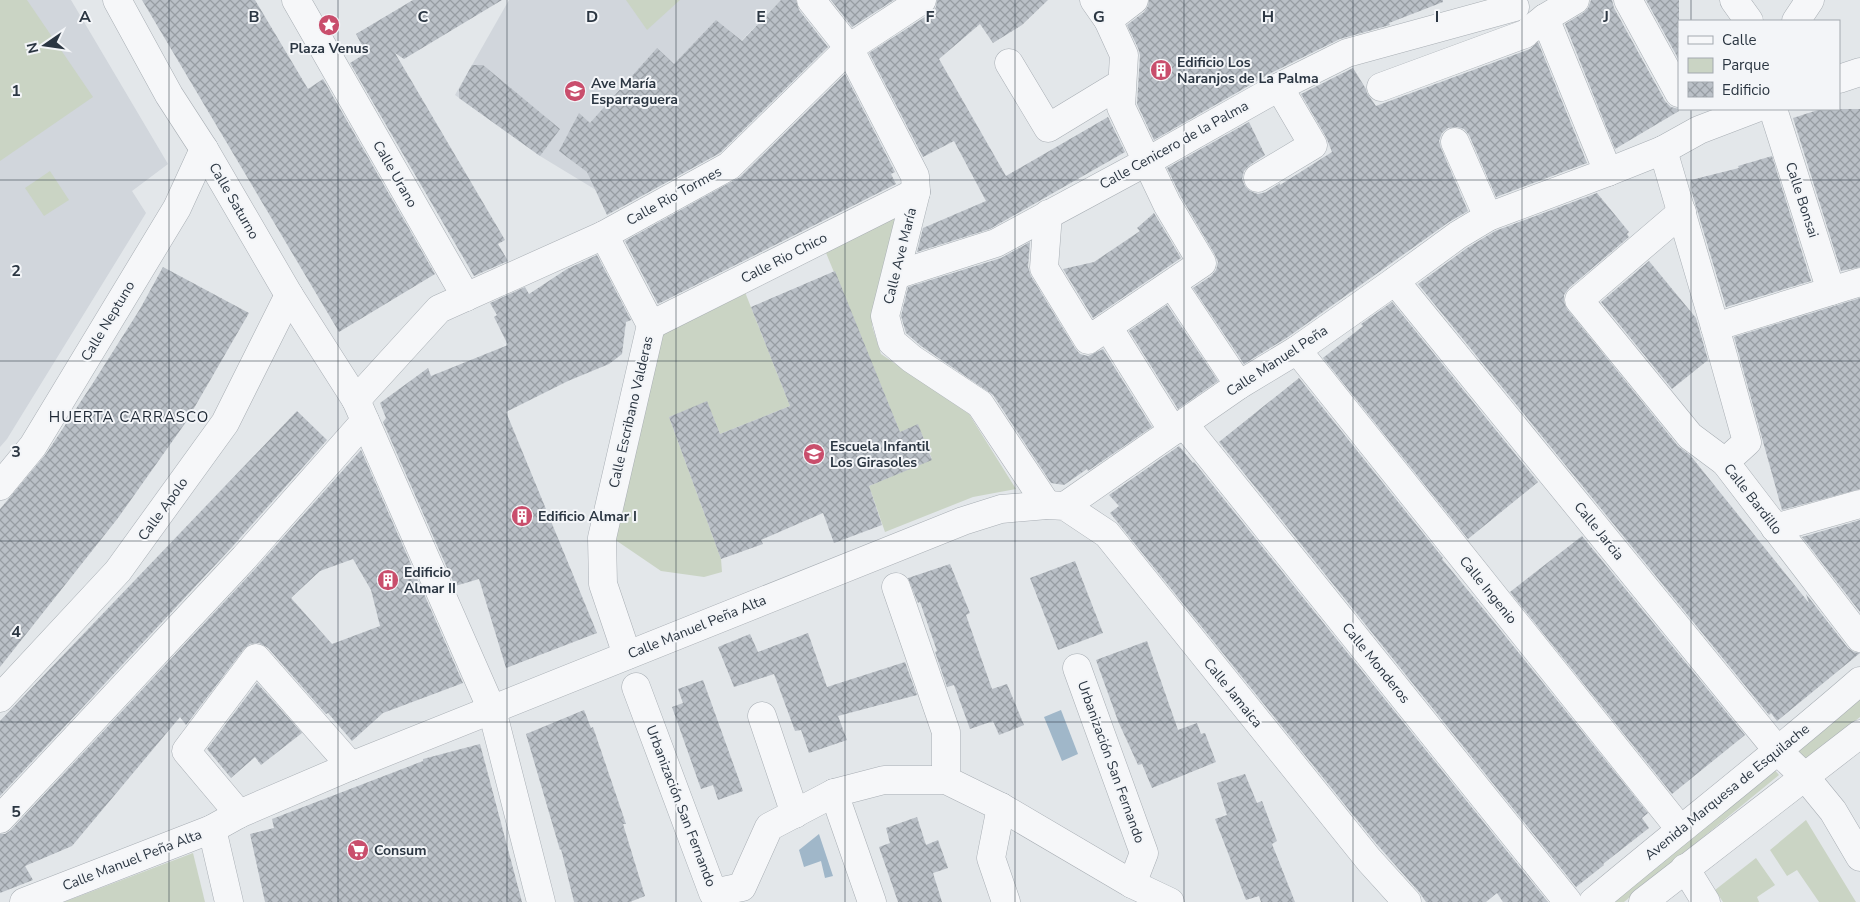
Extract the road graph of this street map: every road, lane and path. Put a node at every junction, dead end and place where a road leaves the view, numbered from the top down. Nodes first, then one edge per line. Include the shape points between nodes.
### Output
1 (117, 0) edge
2 (811, 0) edge
3 (922, 0) edge
4 (1134, 0) edge
5 (1575, 0) edge
6 (1628, 0) edge
7 (1734, 0) edge
8 (1810, 0) edge
9 (303, 2) edge
10 (1514, 4) edge
11 (1101, 10) edge
12 (1747, 20) edge
13 (1797, 20) edge
14 (1535, 26) junction
15 (849, 48) junction
16 (1009, 63) dead end
17 (1860, 72) edge
18 (1840, 79) edge
19 (1122, 83) junction
20 (1280, 87) junction
21 (1381, 87) dead end
22 (1678, 91) edge
23 (1748, 110) edge
24 (1773, 110) edge
25 (1693, 119) edge
26 (1454, 142) dead end
27 (204, 149) junction
28 (1663, 150) junction
29 (1148, 161) junction
30 (1608, 172) junction
31 (1258, 178) dead end
32 (916, 192) junction
33 (1682, 212) junction
34 (1048, 214) junction
35 (1488, 217) junction
36 (604, 235) junction
37 (896, 275) junction
38 (1395, 281) junction
39 (1860, 282) edge
40 (1172, 284) junction
41 (1831, 291) junction
42 (288, 295) junction
43 (466, 296) junction
44 (651, 325) junction
45 (1108, 327) junction
46 (1716, 327) junction
47 (1297, 350) junction
48 (1239, 385) junction
49 (360, 411) junction
50 (1178, 428) junction
51 (1725, 462) junction
52 (0, 486) edge
53 (1860, 504) edge
54 (1056, 506) junction
55 (1775, 528) junction
56 (896, 586) dead end
57 (1860, 638) edge
58 (627, 655) junction
59 (1077, 668) dead end
60 (1860, 681) edge
61 (636, 687) dead end
62 (0, 698) edge
63 (492, 710) junction
64 (762, 716) dead end
65 (1860, 734) edge
66 (1778, 751) junction
67 (351, 766) junction
68 (1806, 778) junction
69 (946, 780) junction
70 (834, 793) junction
71 (1001, 807) junction
72 (239, 814) junction
73 (795, 814) junction
74 (0, 819) edge
75 (212, 829) junction
76 (1680, 829) junction
77 (1860, 857) edge
78 (1685, 868) junction
79 (1132, 884) junction
80 (24, 902) edge
81 (230, 902) edge
82 (541, 902) edge
83 (872, 902) edge
84 (1006, 902) edge
85 (1170, 902) edge
86 (1407, 902) edge
87 (1568, 902) edge
88 (1593, 902) edge
89 (1643, 902) edge
90 (1706, 902) edge

1 - 27 street, Calle Saturno via 170,96
2 - 15 street, Calle Ave María
3 - 15 street, Calle Rio Tormes
4 - 11 street
5 - 14 street
6 - 22 street
7 - 12 street
8 - 13 street
9 - 43 street, Calle Urano via 325,50
10 - 14 street, Calle Cenicero de la Palma
10 - 20 street, Calle Cenicero de la Palma via 1347,53
11 - 19 street via 1124,55
14 - 21 street
14 - 30 street, Calle Cenicero de la Palma
15 - 32 street, Calle Ave María via 915,176
15 - 36 street, Calle Rio Tormes via 728,166
16 - 19 street via 1048,128
17 - 18 street
19 - 29 street via 1121,107
20 - 29 street, Calle Cenicero de la Palma
20 - 31 street via 1313,145
23 - 25 street, Calle Manuel Peña
24 - 41 street, Calle Bonsai
25 - 28 street, Calle Manuel Peña
26 - 35 street
27 - 42 street, Calle Saturno
27 - 52 street, Calle Neptuno via 177,208 33,446
28 - 30 street, Calle Manuel Peña
28 - 33 street
29 - 34 street, Calle Cenicero de la Palma
29 - 40 street via 1167,204 1202,263
30 - 35 street, Calle Manuel Peña
32 - 37 street, Calle Ave María
32 - 44 street, Calle Rio Chico
33 - 46 street
33 - 51 street, Calle Bardillo via 1579,300 1690,436
34 - 37 street, Calle Cenicero de la Palma via 996,243
34 - 45 street via 1044,268 1088,340
35 - 38 street, Calle Manuel Peña via 1458,234
36 - 43 street, Calle Rio Tormes
36 - 44 street, Calle Escribano Valderas
37 - 54 street, Calle Ave María via 885,316 892,342 980,404
38 - 47 street, Calle Manuel Peña
38 - 66 street, Calle Jarcia
39 - 41 street
40 - 45 street
40 - 48 street
41 - 46 street
42 - 49 street, Calle Saturno
42 - 62 street, Calle Apolo via 225,423 118,570
43 - 49 street via 439,309
44 - 58 street, Calle Escribano Valderas via 602,538 603,584
45 - 50 street, Calle Monderos
46 - 51 street via 1747,442
47 - 48 street, Calle Manuel Peña
47 - 76 street, Calle Ingenio
48 - 50 street, Calle Manuel Peña
49 - 63 street, Calle Saturno
49 - 74 street via 244,558
50 - 54 street, Calle Manuel Peña
50 - 87 street, Calle Monderos
51 - 55 street, Calle Bardillo
53 - 55 street
54 - 58 street, Calle Manuel Peña Alta via 1001,509 963,521
54 - 86 street, Calle Jamaica via 1107,534 1363,852
55 - 57 street, Calle Bardillo
56 - 69 street via 946,732
58 - 63 street, Calle Manuel Peña Alta
59 - 79 street, Urbanización San Fernando via 1144,853
60 - 66 street, Avenida Marquesa de Esquilache
61 - 73 street, Urbanización San Fernando via 713,893 742,887 769,827
63 - 67 street, Calle Manuel Peña Alta
63 - 82 street, Calle Saturno
64 - 73 street
65 - 68 street
66 - 68 street, Calle Jarcia
66 - 76 street, Avenida Marquesa de Esquilache
67 - 72 street, Calle Manuel Peña Alta
67 - 72 street via 256,658 186,751
68 - 77 street, Calle Jarcia via 1833,811
68 - 78 street
69 - 70 street, Urbanización San Fernando via 884,780
69 - 71 street, Urbanización San Fernando
70 - 73 street, Urbanización San Fernando
70 - 83 street
71 - 79 street, Urbanización San Fernando
71 - 84 street via 991,858
72 - 75 street, Calle Manuel Peña Alta
75 - 80 street, Calle Manuel Peña Alta
75 - 81 street
76 - 88 street, Avenida Marquesa de Esquilache
78 - 89 street
78 - 90 street
79 - 85 street, Urbanización San Fernando

